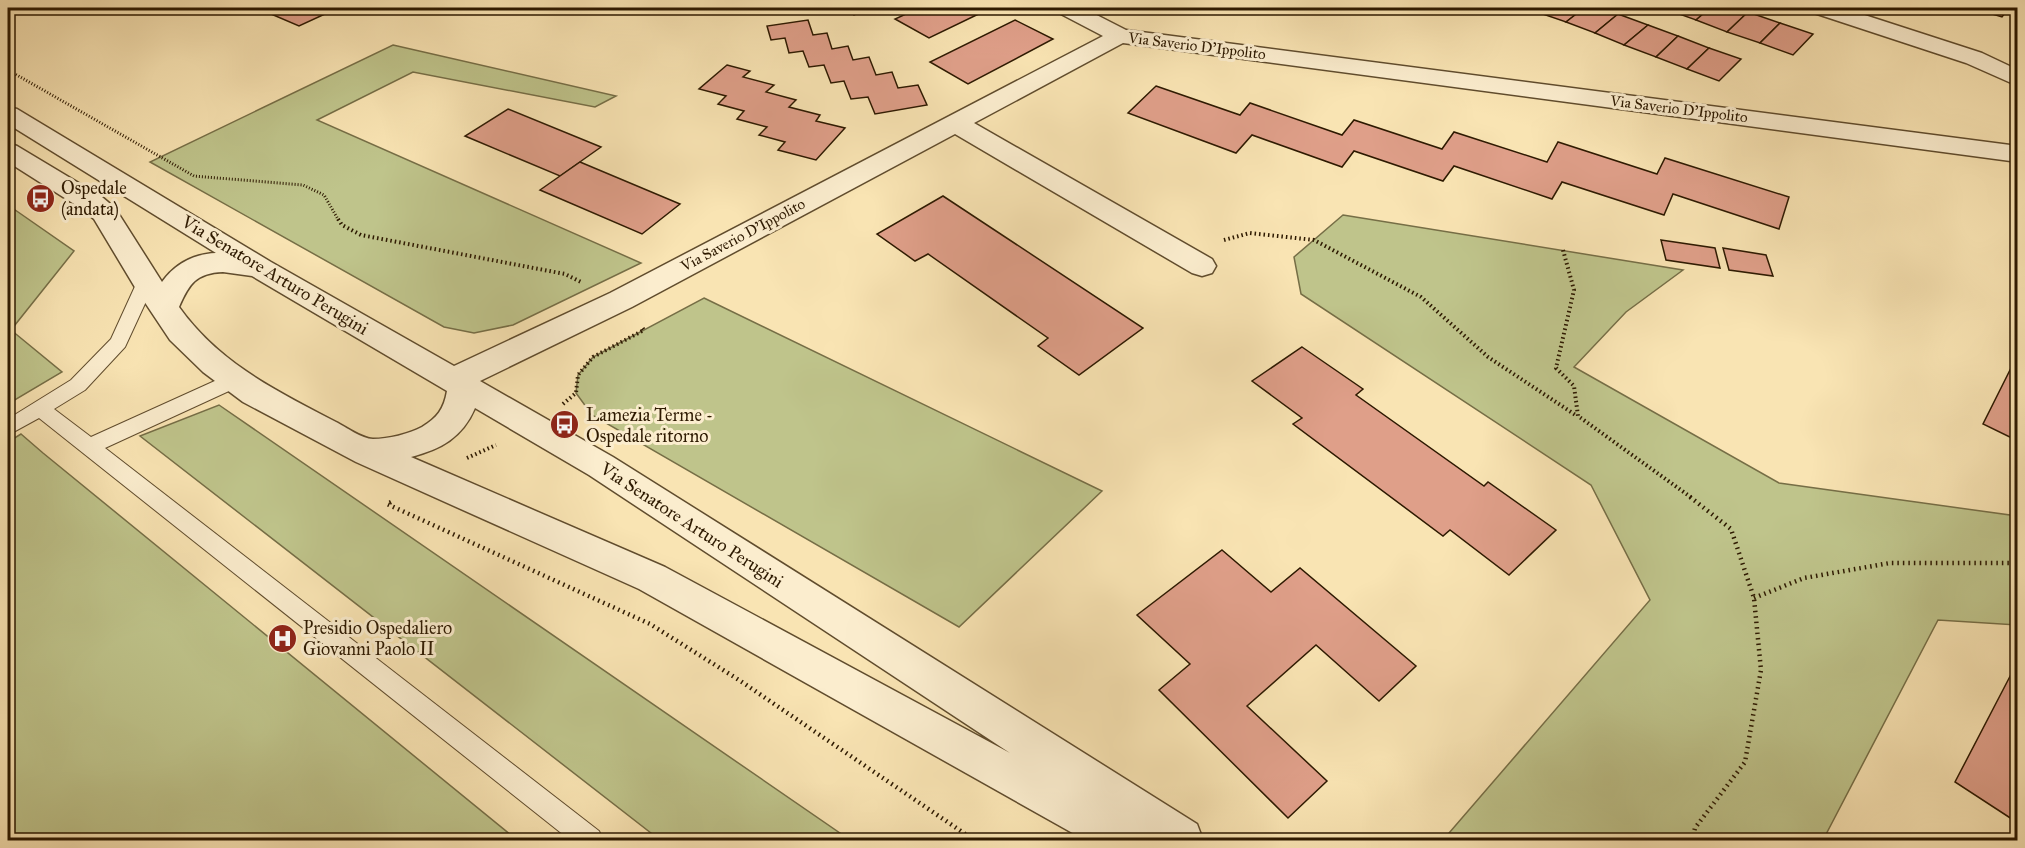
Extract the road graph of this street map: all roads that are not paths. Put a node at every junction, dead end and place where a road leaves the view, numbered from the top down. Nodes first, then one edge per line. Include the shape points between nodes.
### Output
1 (1067, 8) edge
2 (1822, 8) edge
3 (1119, 36) junction
4 (2018, 79) edge
5 (8, 114) edge
6 (955, 123) junction
7 (8, 151) edge
8 (2018, 154) edge
9 (1203, 266) dead end
10 (261, 269) junction
11 (155, 294) junction
12 (234, 380) junction
13 (459, 383) junction
14 (40, 408) junction
15 (8, 428) edge
16 (88, 447) junction
17 (368, 453) junction
18 (591, 840) edge
19 (1127, 840) edge
20 (1181, 840) edge

1 - 3 street
2 - 4 street via 1974,58
3 - 6 street, Via Saverio D'Ippolito
3 - 8 street, Via Saverio D'Ippolito
5 - 10 street, Via Senatore Arturo Perugini
6 - 9 street
6 - 13 street, Via Saverio D'Ippolito
7 - 11 street via 105,214
10 - 11 street via 226,262 206,263 190,268 172,287
10 - 13 street, Via Senatore Arturo Perugini
11 - 12 street via 181,332
11 - 14 lane via 119,342 78,385
12 - 16 lane
12 - 17 street
13 - 17 street via 459,411 450,425 434,436
13 - 20 street, Via Senatore Arturo Perugini via 601,466
14 - 15 lane
14 - 16 lane
16 - 18 lane
17 - 19 street via 652,578

